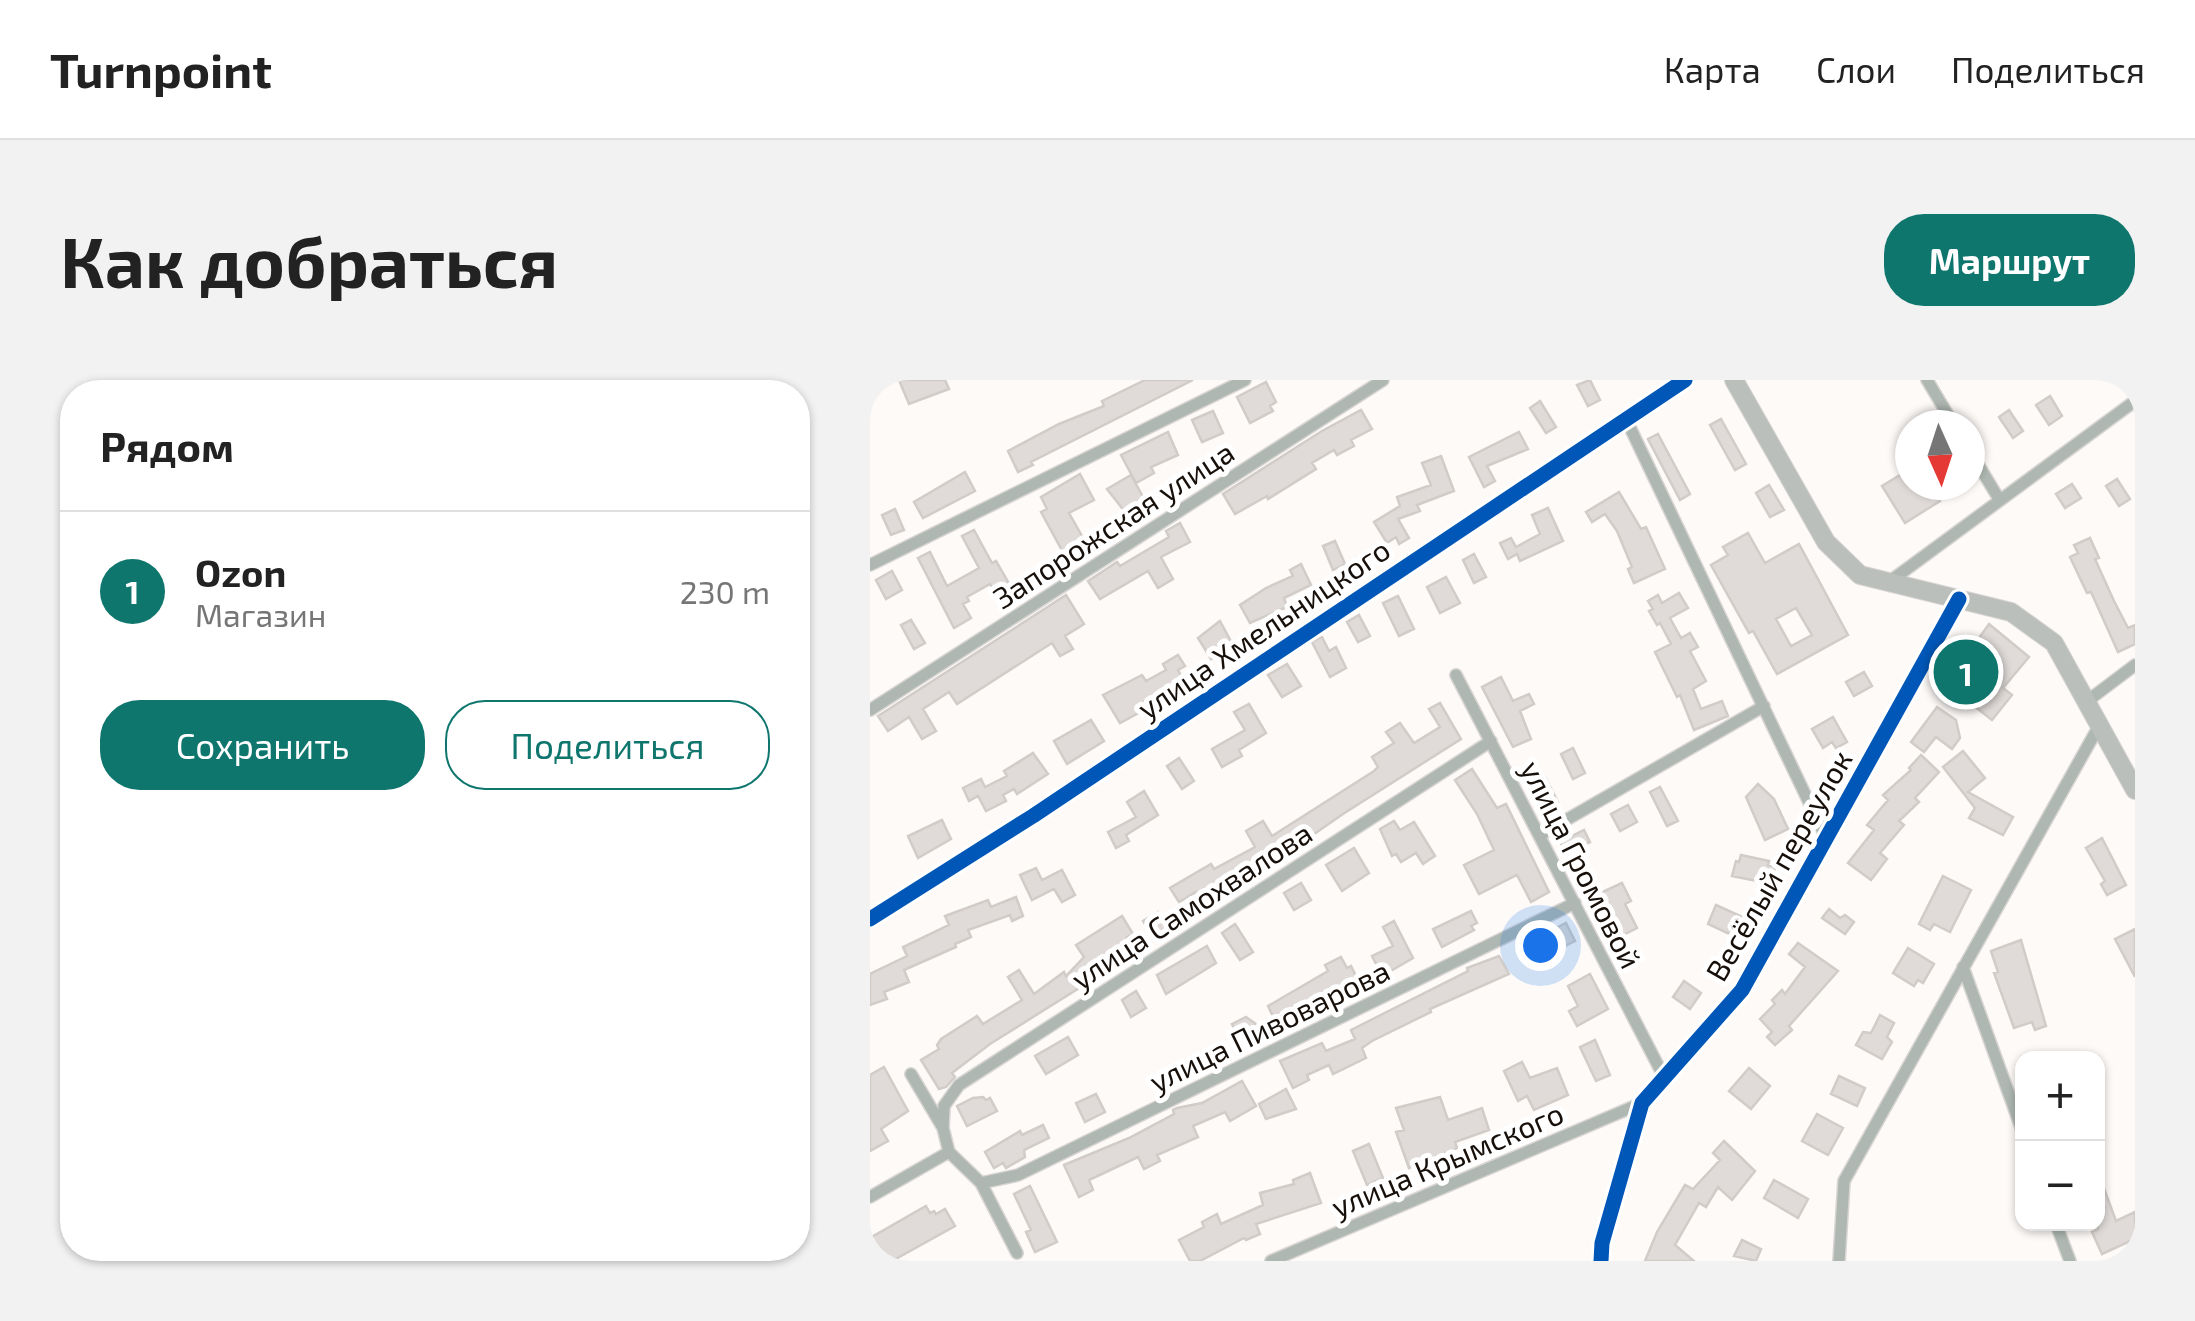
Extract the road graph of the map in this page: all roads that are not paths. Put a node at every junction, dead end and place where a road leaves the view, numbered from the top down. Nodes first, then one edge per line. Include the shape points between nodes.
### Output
1 (1245, 380) edge
2 (1383, 380) edge
3 (1685, 380) edge
4 (1734, 380) edge
5 (1927, 380) edge
6 (2135, 401) edge
7 (1945, 410) edge
8 (1626, 419) junction
9 (1985, 475) edge
10 (1999, 499) junction
11 (870, 565) edge
12 (1889, 582) junction
13 (1960, 599) junction
14 (2135, 665) edge
15 (1456, 675) dead end
16 (2086, 702) junction
17 (1764, 706) junction
18 (870, 710) edge
19 (2099, 726) junction
20 (1490, 741) junction
21 (2135, 790) edge
22 (1540, 835) junction
23 (1826, 838) junction
24 (1575, 903) junction
25 (870, 919) edge
26 (1964, 967) junction
27 (910, 1074) dead end
28 (1664, 1075) junction
29 (1642, 1103) junction
30 (2015, 1110) edge
31 (944, 1128) junction
32 (949, 1152) junction
33 (981, 1183) junction
34 (870, 1196) edge
35 (2059, 1231) edge
36 (1017, 1252) dead end
37 (1271, 1261) edge
38 (1601, 1261) edge
39 (1839, 1261) edge
40 (2070, 1261) edge

1 - 11 street
2 - 18 street, Запорожская улица
3 - 8 street, улица Хмельницкого
4 - 12 main road via 1826,542 1860,575
5 - 7 street
6 - 10 street
8 - 17 street
8 - 25 street, улица Хмельницкого
9 - 10 street
10 - 12 street
12 - 13 main road
13 - 16 main road via 2011,612 2054,643
13 - 23 street, Весёлый переулок
14 - 16 street
15 - 20 street, улица Громовой
16 - 19 main road
17 - 22 street
17 - 23 street
19 - 21 main road
19 - 26 street
20 - 22 street, улица Громовой
20 - 31 street, улица Самохвалова via 959,1085 944,1106
22 - 24 street, улица Громовой
23 - 28 street, Весёлый переулок via 1742,990
24 - 28 street, улица Громовой
24 - 33 street, улица Пивоварова via 1018,1176
26 - 30 street
26 - 39 street via 1844,1181
27 - 31 street
28 - 29 street, Весёлый переулок
29 - 37 street, улица Крымского
29 - 38 street, Весёлый переулок
31 - 32 street
32 - 33 street
32 - 34 street
33 - 36 street
35 - 40 street

